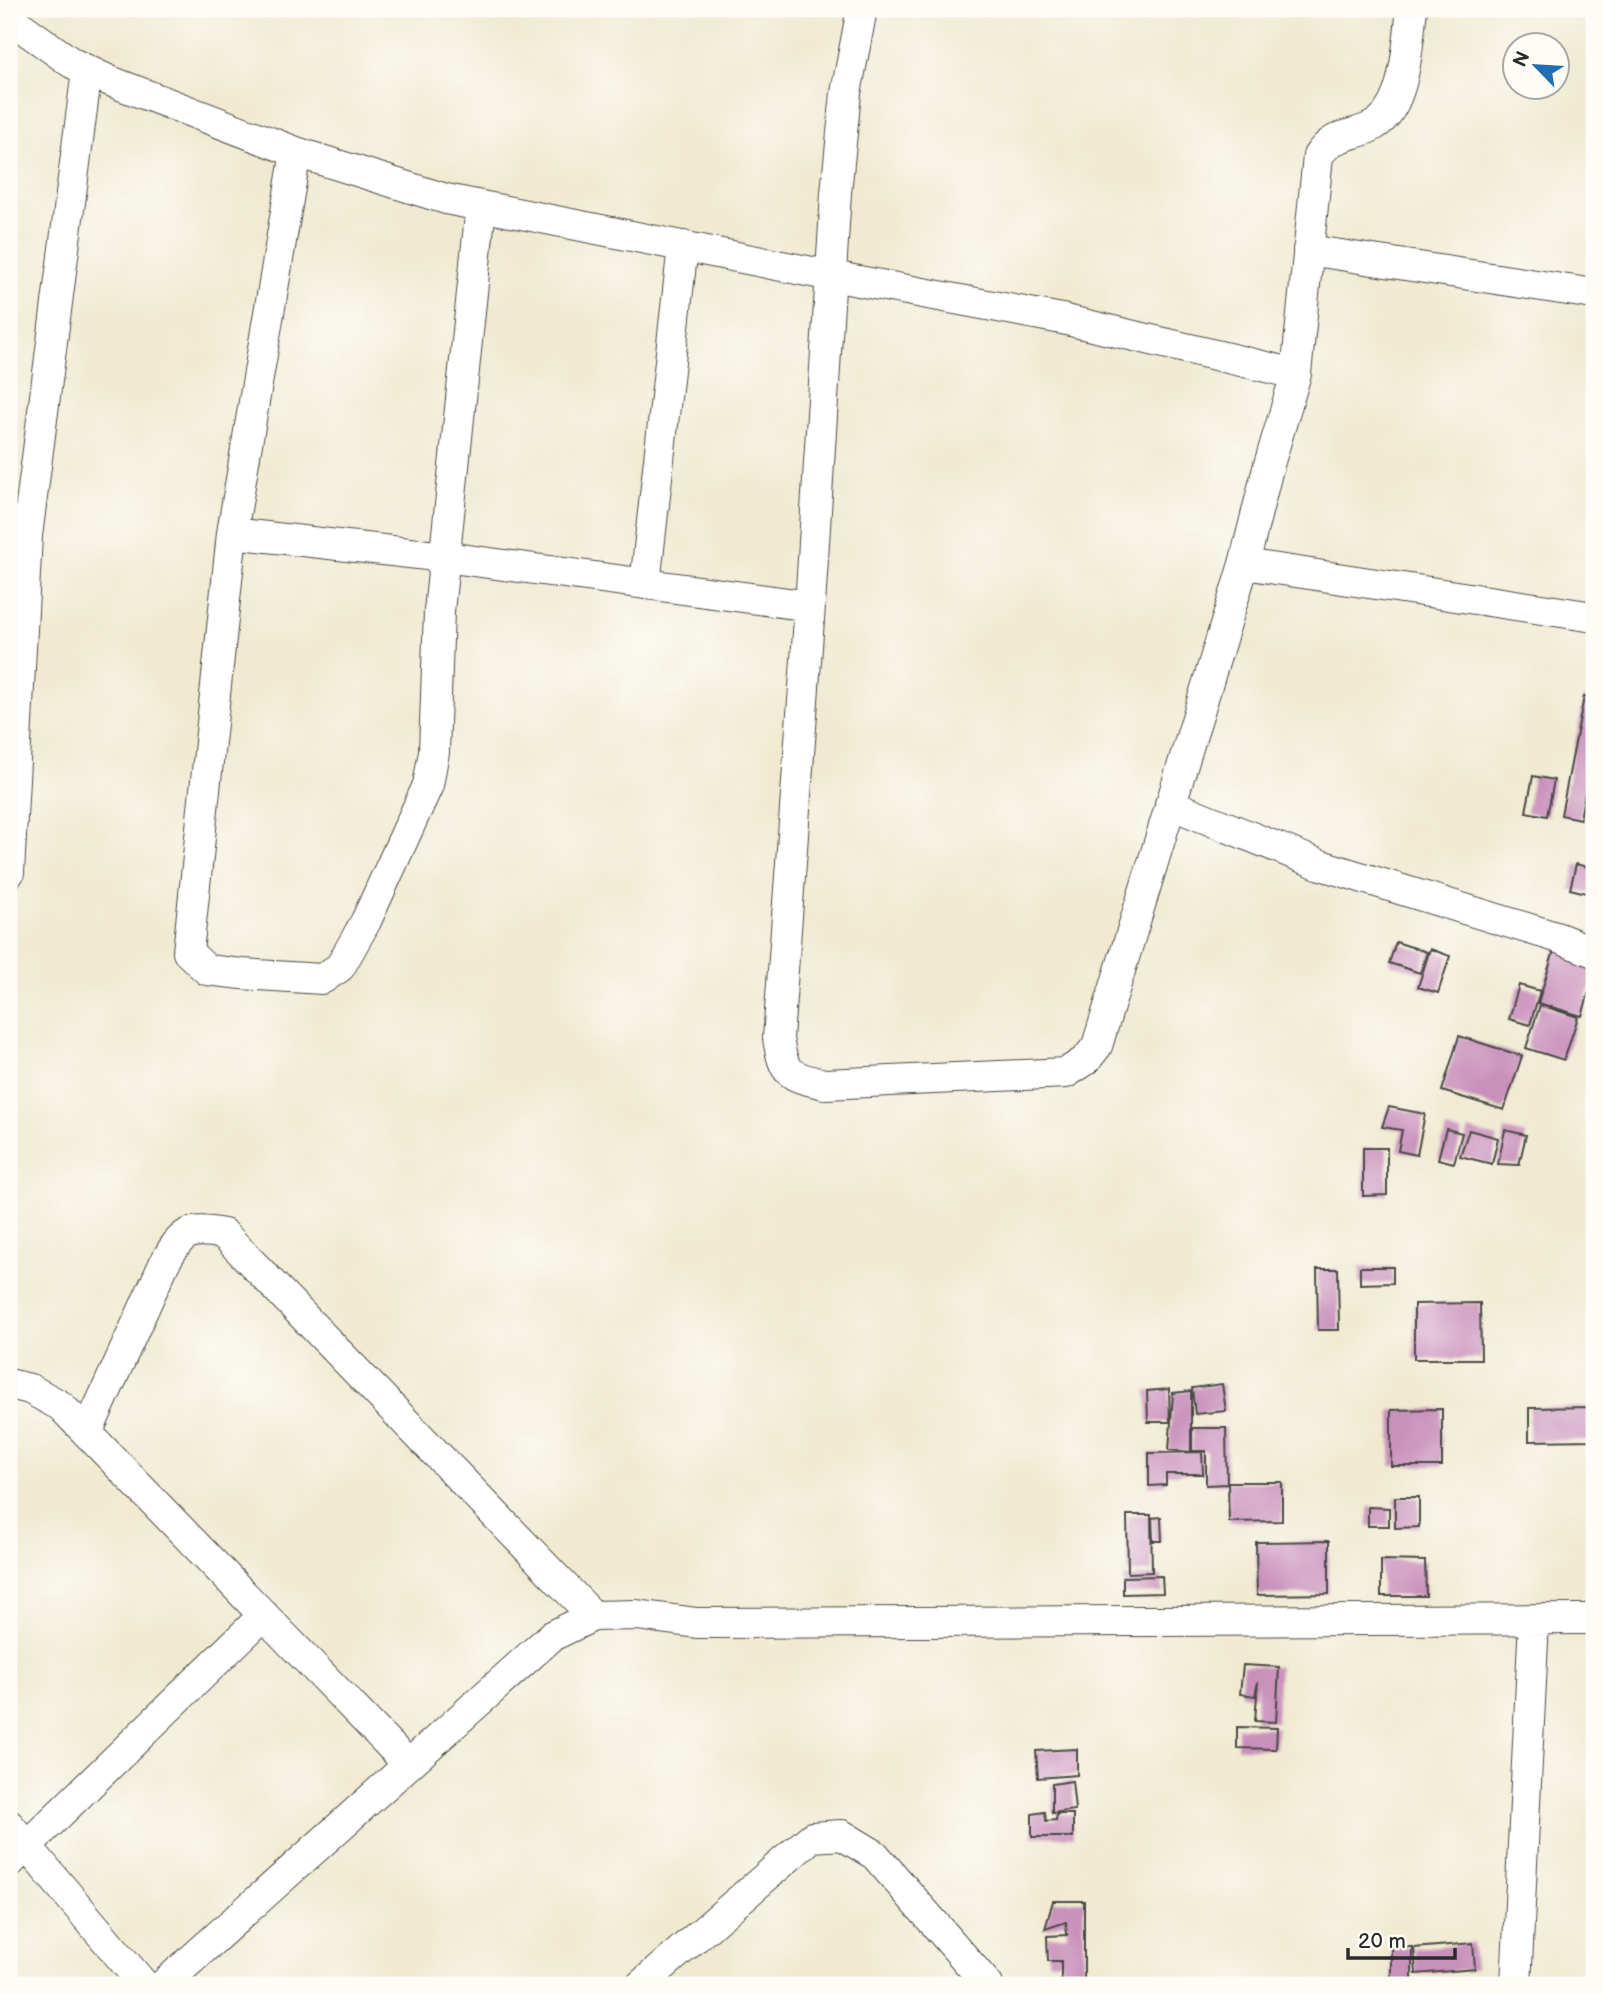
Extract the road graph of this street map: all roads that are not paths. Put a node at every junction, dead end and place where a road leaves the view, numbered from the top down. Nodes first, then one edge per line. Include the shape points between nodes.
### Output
1 (862, 9) edge
2 (1412, 9) edge
3 (9, 18) edge
4 (87, 70) junction
5 (296, 152) junction
6 (481, 206) junction
7 (683, 246) junction
8 (1308, 250) junction
9 (832, 276) junction
10 (1594, 294) edge
11 (1296, 374) junction
12 (232, 533) junction
13 (445, 557) junction
14 (1244, 564) junction
15 (645, 584) junction
16 (810, 606) junction
17 (1594, 617) edge
18 (1170, 804) junction
19 (9, 873) edge
20 (1594, 951) edge
21 (9, 1384) edge
22 (87, 1433) junction
23 (264, 1615) junction
24 (593, 1616) junction
25 (1594, 1619) edge
26 (1534, 1620) junction
27 (408, 1764) junction
28 (15, 1845) edge
29 (144, 1985) edge
30 (163, 1985) edge
31 (641, 1985) edge
32 (988, 1985) edge
33 (1516, 1985) edge

1 - 9 street via 846,93
2 - 8 street via 1401,82 1387,115 1371,127 1332,140 1318,156
3 - 4 street
4 - 5 street
4 - 19 street via 27,536
5 - 6 street
5 - 12 street
6 - 7 street
6 - 13 street
7 - 9 street
7 - 15 street
8 - 10 street
8 - 11 street
9 - 11 street via 1062,319
9 - 16 street
11 - 14 street
12 - 13 street
12 - 13 street via 188,952 207,970 242,974 321,979 340,967 366,920 428,785 434,752
13 - 15 street
14 - 17 street
14 - 18 street
15 - 16 street
16 - 18 street via 778,1038 782,1064 796,1078 825,1084 1066,1073 1086,1060 1097,1046
18 - 20 street via 1321,865
21 - 22 street via 30,1389 61,1406
22 - 23 street
22 - 24 street via 177,1241 198,1229 224,1234
23 - 27 street
23 - 28 street
24 - 26 street via 637,1615 697,1623
24 - 27 street via 552,1636
25 - 26 street
26 - 33 street
27 - 30 street
28 - 29 street
31 - 32 street via 812,1837 842,1835 875,1855

